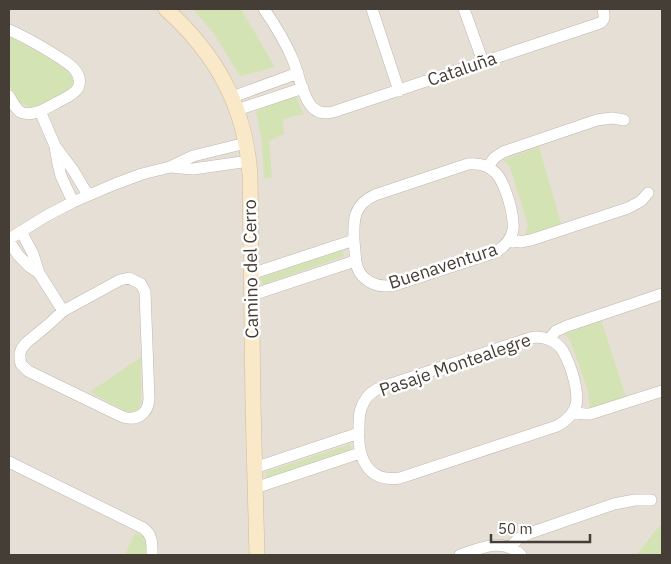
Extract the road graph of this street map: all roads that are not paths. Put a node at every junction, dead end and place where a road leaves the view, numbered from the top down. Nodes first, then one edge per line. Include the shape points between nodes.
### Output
1 (166, 9) edge
2 (264, 9) edge
3 (372, 9) edge
4 (464, 9) edge
5 (603, 14) edge
6 (9, 30) edge
7 (484, 62) junction
8 (298, 73) junction
9 (303, 88) junction
10 (399, 91) junction
11 (9, 96) edge
12 (234, 103) junction
13 (40, 111) junction
14 (624, 120) dead end
15 (246, 143) junction
16 (55, 146) junction
17 (249, 161) junction
18 (170, 167) junction
19 (488, 167) junction
20 (648, 193) dead end
21 (88, 195) junction
22 (72, 202) junction
23 (21, 231) junction
24 (9, 240) edge
25 (354, 240) junction
26 (510, 240) junction
27 (356, 261) junction
28 (39, 273) junction
29 (251, 274) junction
30 (662, 294) edge
31 (252, 295) junction
32 (63, 311) junction
33 (549, 339) junction
34 (662, 391) edge
35 (573, 412) junction
36 (359, 433) junction
37 (360, 453) junction
38 (9, 462) edge
39 (254, 468) junction
40 (255, 488) junction
41 (651, 500) dead end
42 (510, 548) junction
43 (152, 555) edge
44 (257, 555) edge
45 (460, 555) edge
46 (521, 555) edge

1 - 12 street, Camino del Cerro via 204,49 223,78
2 - 8 street via 285,42
3 - 10 street
4 - 7 street
5 - 7 street, Cataluña via 600,23
6 - 13 street via 55,55 73,68 78,76 76,91
7 - 10 street, Cataluña
8 - 9 street
8 - 12 street
9 - 10 street, Cataluña via 310,104 324,113
9 - 12 street
11 - 13 street via 20,112
12 - 15 street, Camino del Cerro
13 - 16 street
14 - 19 street via 597,120 502,152
15 - 17 street, Camino del Cerro
15 - 18 street via 193,156
16 - 21 street
16 - 22 street via 61,176
17 - 18 street via 193,169
17 - 29 street, Camino del Cerro
18 - 21 street
19 - 25 street, Buenaventura via 468,164 368,198 356,214
19 - 26 street, Buenaventura via 498,174 514,218
20 - 26 street, Buenaventura via 635,205 610,214 531,240
21 - 22 street
22 - 23 street
23 - 24 street
23 - 28 street
24 - 28 street via 18,255
25 - 27 street, Buenaventura
25 - 29 street
26 - 27 street, Buenaventura via 496,252 388,286 369,281 360,272
27 - 31 street
28 - 32 street
29 - 31 street, Camino del Cerro
30 - 33 street via 567,326
31 - 39 street, Camino del Cerro
32 - 32 street via 22,348 20,359 24,368 123,417 140,416 147,409 149,399 146,296 141,284 129,278 120,280
33 - 35 street, Pasaje Montealegre via 560,346 566,356 577,390
33 - 36 street, Pasaje Montealegre via 530,338 376,390 366,398 361,409
34 - 35 street via 590,414
35 - 37 street via 557,426 400,478 386,479 374,474
36 - 37 street, Pasaje Montealegre
36 - 39 street
37 - 40 street
38 - 43 street via 143,528 151,538
39 - 40 street, Camino del Cerro
40 - 44 street, Camino del Cerro
41 - 42 street via 605,507 530,533
42 - 45 street via 497,544
42 - 46 street

